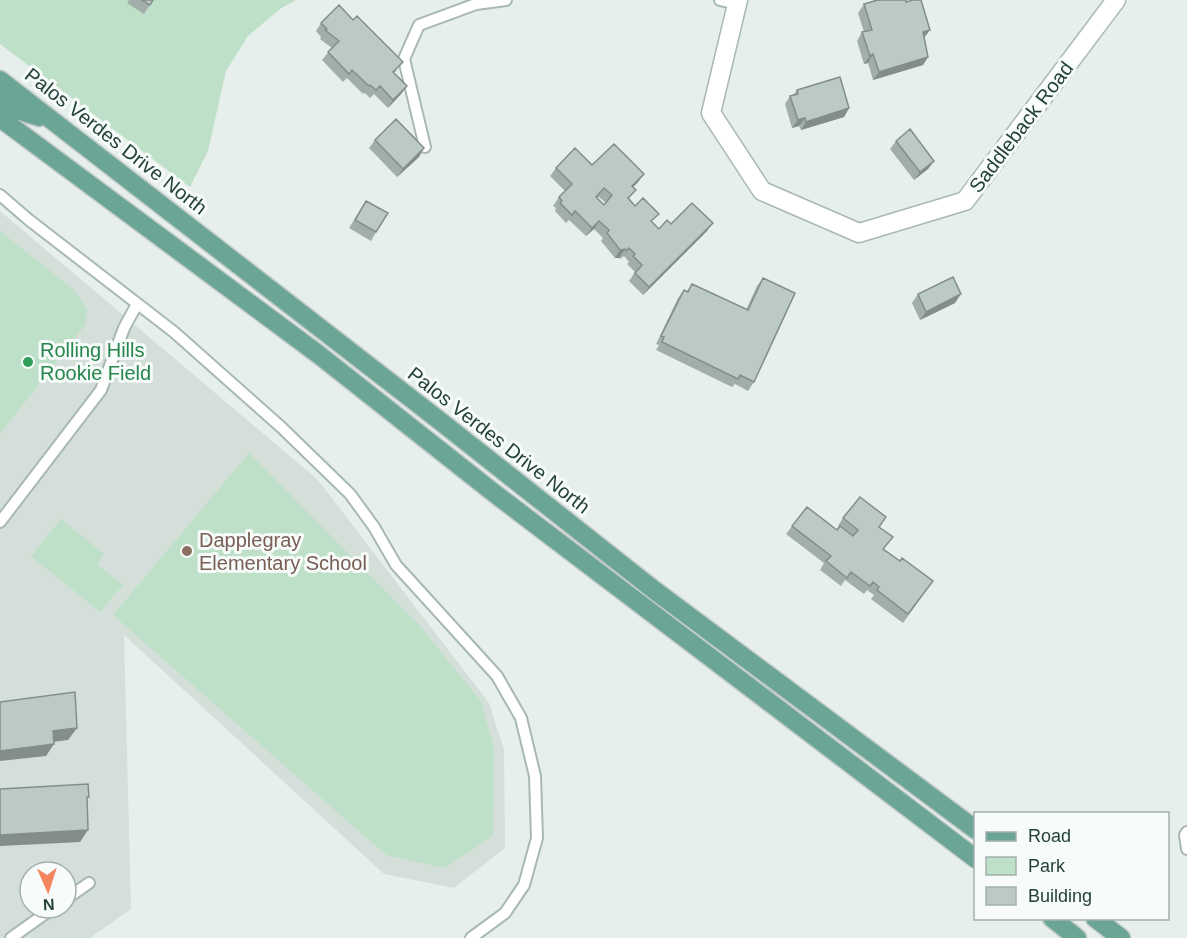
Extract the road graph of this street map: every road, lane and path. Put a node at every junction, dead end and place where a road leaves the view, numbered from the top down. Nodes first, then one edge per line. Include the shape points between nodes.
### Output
1 (506, 0) edge
2 (1116, 0) edge
3 (732, 1) edge
4 (0, 80) edge
5 (0, 99) edge
6 (0, 118) edge
7 (52, 121) junction
8 (425, 147) edge
9 (0, 195) edge
10 (137, 304) junction
11 (0, 522) edge
12 (974, 829) edge
13 (1187, 832) edge
14 (1187, 849) edge
15 (974, 859) edge
16 (89, 883) dead end
17 (78, 891) edge
18 (36, 920) edge
19 (1054, 920) edge
20 (1098, 920) edge
21 (11, 938) edge
22 (471, 938) edge
23 (1077, 938) edge
24 (1121, 938) edge

1 - 8 lane via 476,4 419,25 405,59
2 - 3 street, Saddleback Road via 965,201 859,233 762,191 711,113
4 - 7 main road, Palos Verdes Drive North
5 - 7 main road via 11,108
6 - 15 main road via 318,354
7 - 12 main road, Palos Verdes Drive North via 654,590
9 - 10 lane
10 - 11 lane via 101,390
10 - 22 lane via 281,427 350,494 396,565 497,676 520,718 535,776 537,838 524,885 505,913
13 - 14 lane
16 - 17 lane
18 - 21 lane
19 - 23 main road
20 - 24 main road

